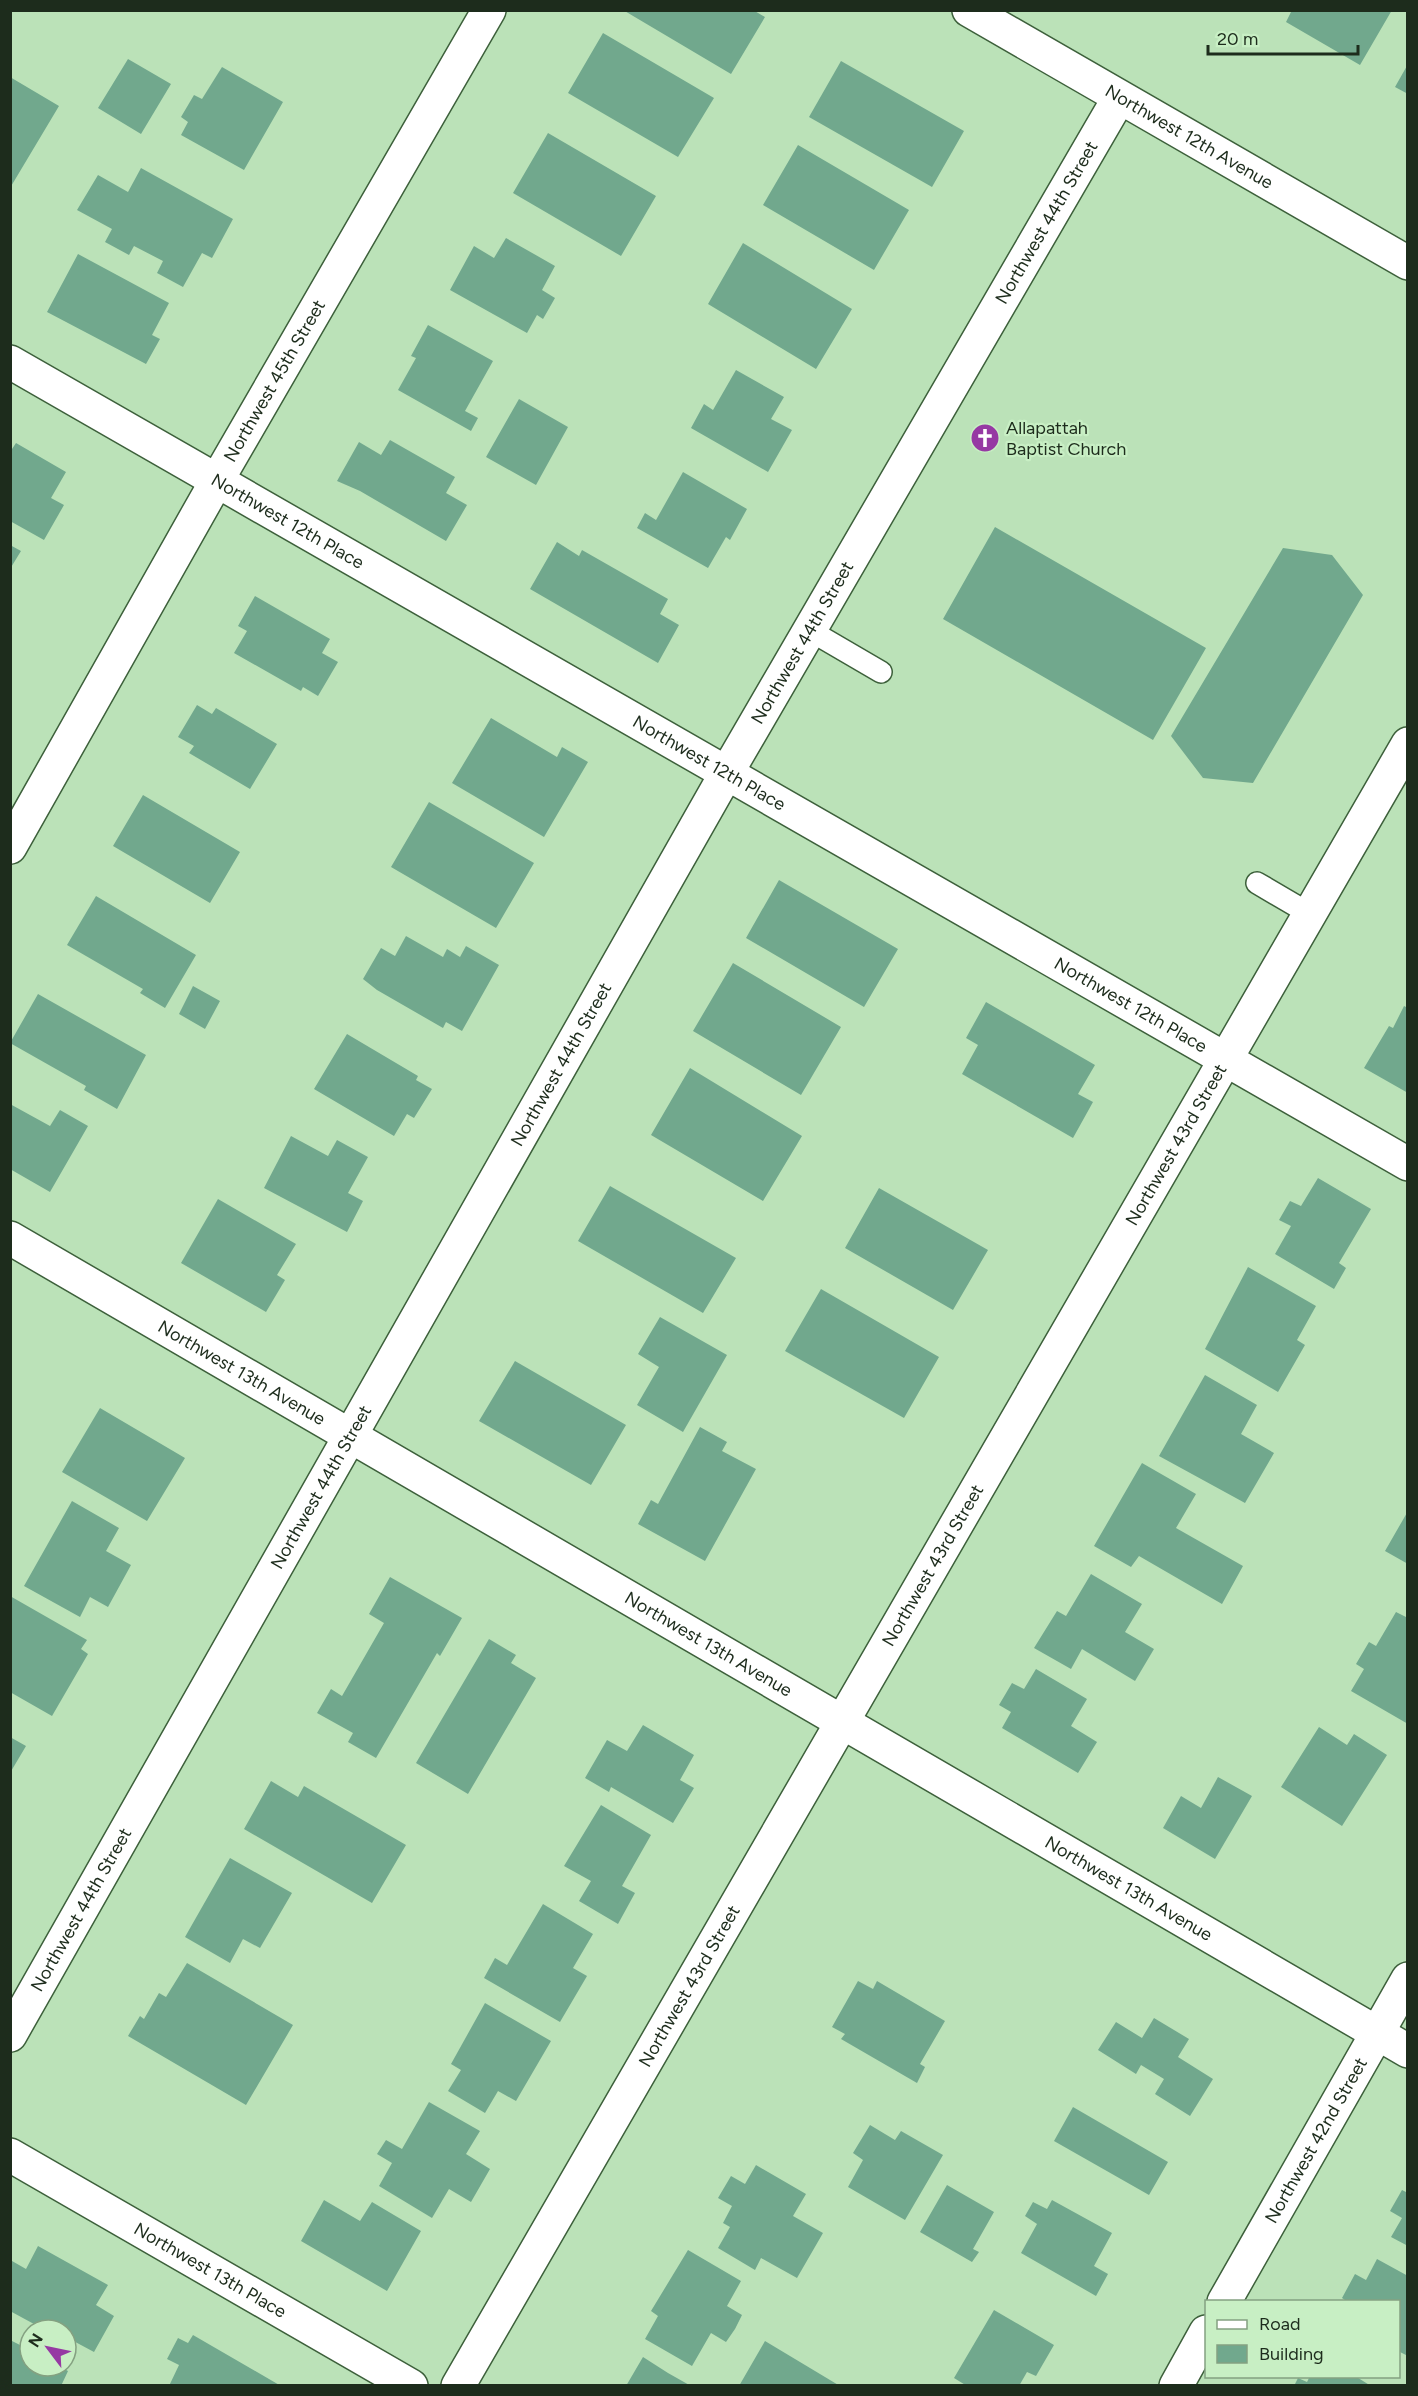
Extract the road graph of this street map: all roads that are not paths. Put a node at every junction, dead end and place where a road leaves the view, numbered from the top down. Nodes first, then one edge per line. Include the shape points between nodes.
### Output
1 (489, 10) edge
2 (969, 10) edge
3 (1119, 98) junction
4 (1407, 263) edge
5 (10, 362) edge
6 (216, 482) junction
7 (809, 630) junction
8 (881, 672) dead end
9 (1407, 744) edge
10 (726, 774) junction
11 (10, 847) edge
12 (1257, 883) dead end
13 (1310, 914) junction
14 (1225, 1060) junction
15 (1407, 1164) edge
16 (10, 1238) edge
17 (349, 1435) junction
18 (842, 1722) junction
19 (1407, 1979) edge
20 (1377, 2033) junction
21 (10, 2035) edge
22 (1407, 2051) edge
23 (10, 2155) edge
24 (1225, 2300) edge
25 (1205, 2334) edge
26 (411, 2385) edge
27 (458, 2385) edge
28 (1176, 2385) edge

1 - 6 street, Northwest 45th Street
2 - 3 street, Northwest 12th Avenue
3 - 4 street, Northwest 12th Avenue
3 - 7 street, Northwest 44th Street
5 - 6 street, Northwest 12th Place
6 - 10 street, Northwest 12th Place
6 - 11 street, Northwest 45th Street
7 - 8 lane
7 - 10 street, Northwest 44th Street
9 - 13 street, Northwest 43rd Street
10 - 14 street, Northwest 12th Place
10 - 17 street, Northwest 44th Street
12 - 13 lane
13 - 14 street, Northwest 43rd Street
14 - 15 street, Northwest 12th Place
14 - 18 street, Northwest 43rd Street
16 - 17 street, Northwest 13th Avenue
17 - 18 street, Northwest 13th Avenue
17 - 21 street, Northwest 44th Street
18 - 20 street, Northwest 13th Avenue
18 - 27 street, Northwest 43rd Street
19 - 20 street, Northwest 42nd Street
20 - 22 street, Northwest 13th Avenue
20 - 24 street, Northwest 42nd Street
23 - 26 street, Northwest 13th Place
25 - 28 street

